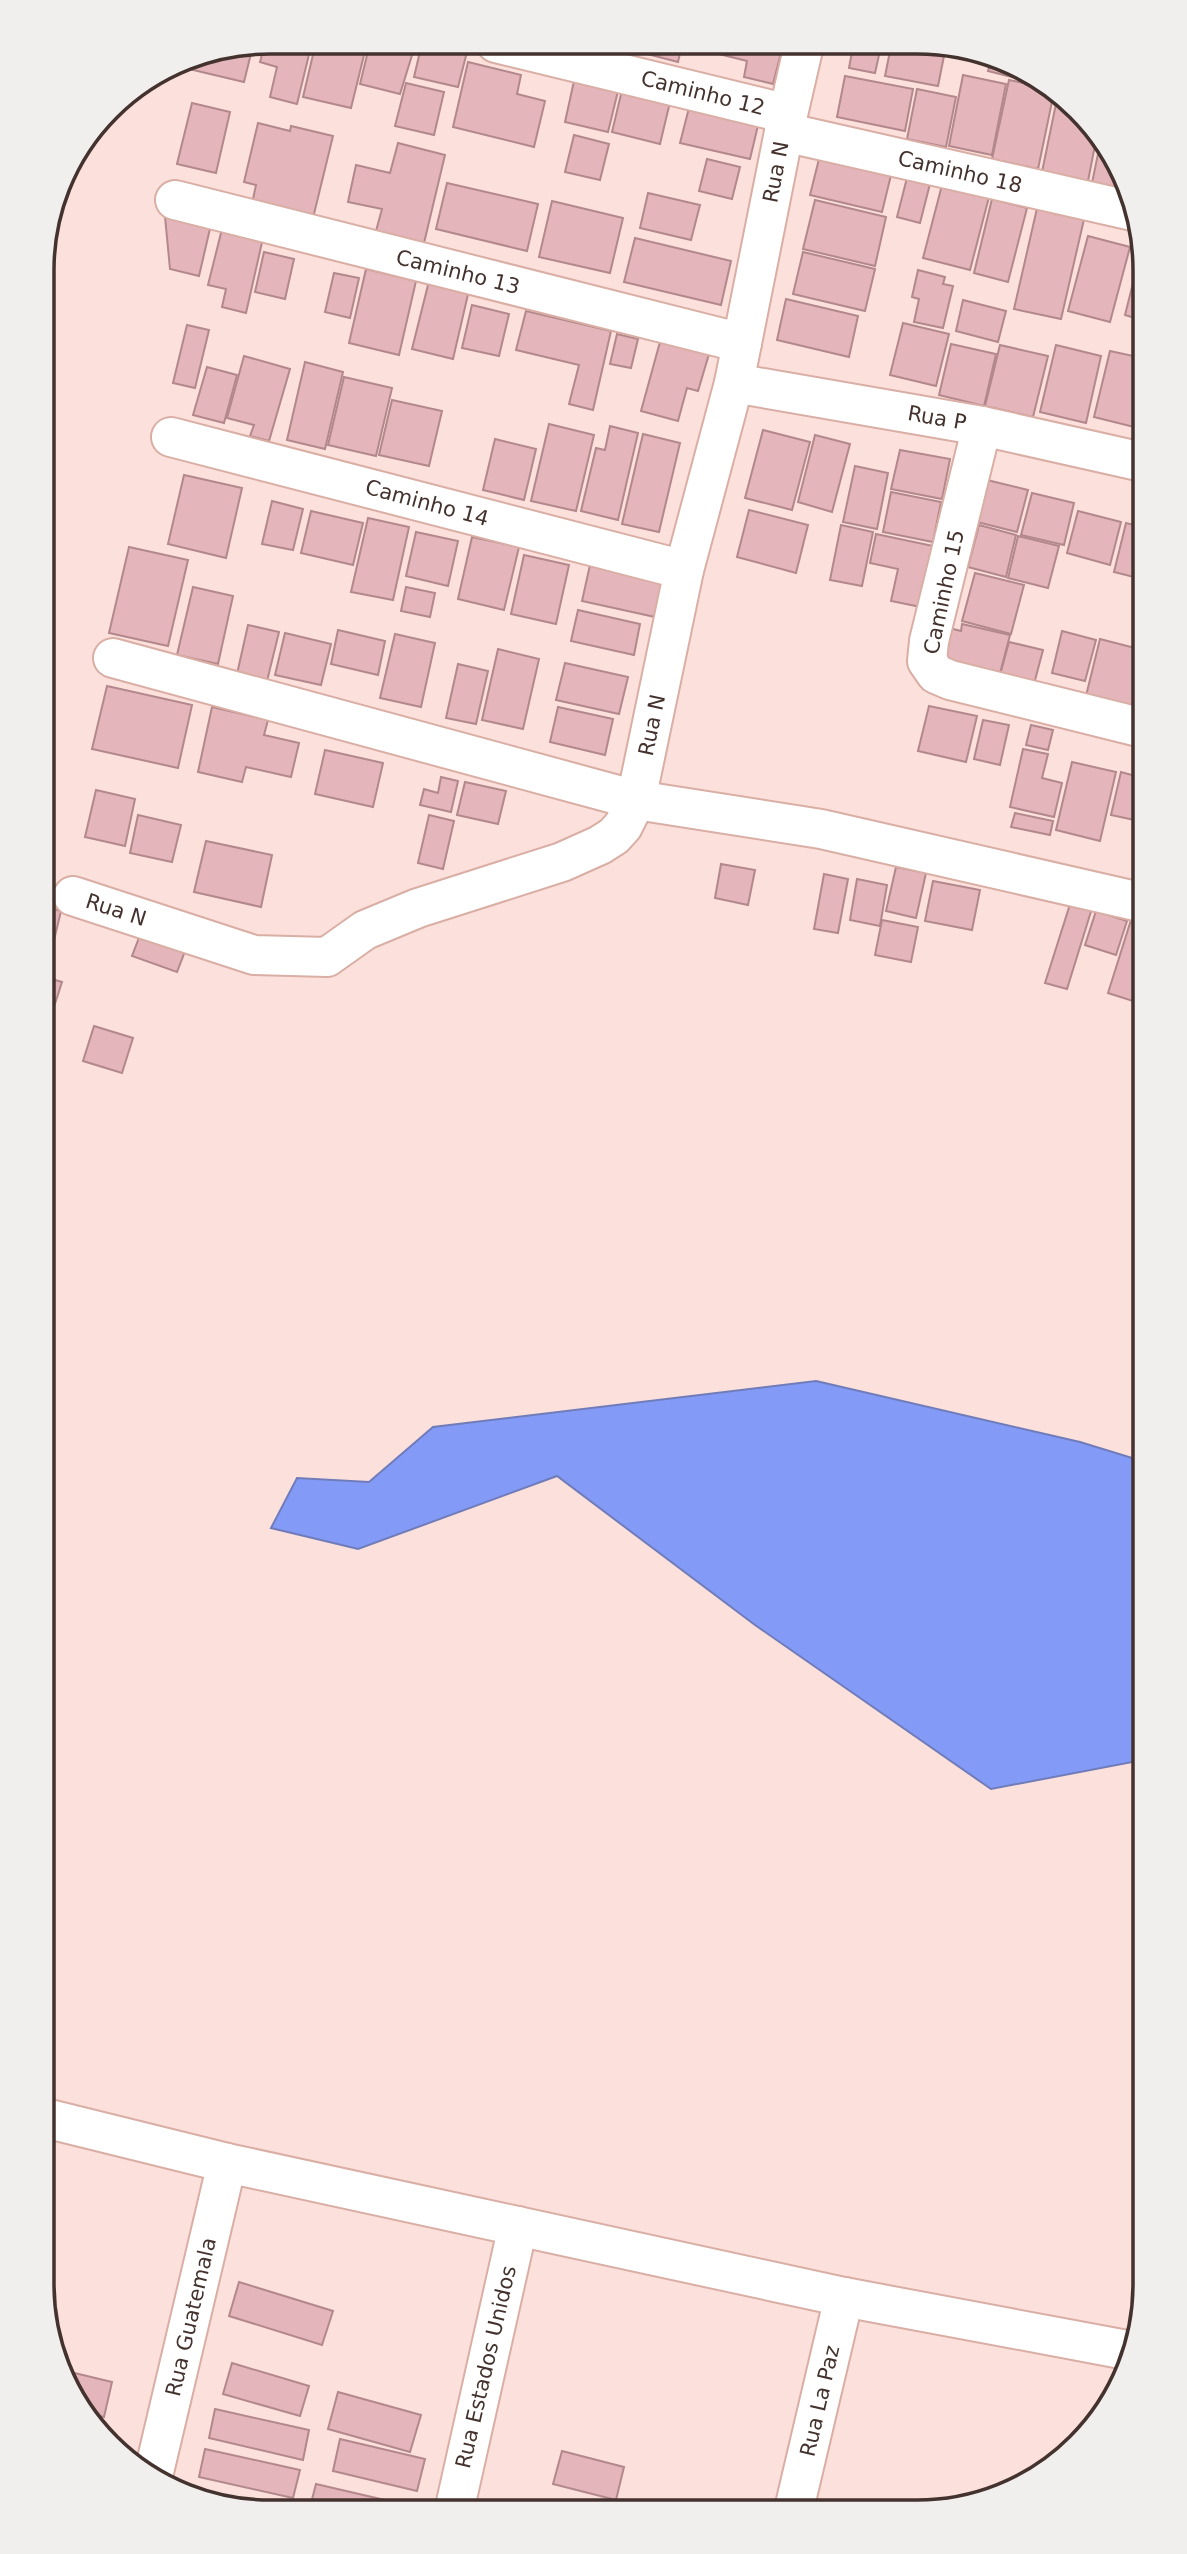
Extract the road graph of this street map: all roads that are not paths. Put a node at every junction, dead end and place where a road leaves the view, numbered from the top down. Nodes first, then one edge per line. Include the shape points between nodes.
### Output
1 (536, 54) edge
2 (802, 54) edge
3 (786, 123) junction
4 (175, 200) dead end
5 (1123, 208) edge
6 (742, 343) junction
7 (734, 383) junction
8 (982, 426) junction
9 (171, 437) dead end
10 (1133, 460) edge
11 (684, 570) junction
12 (113, 658) dead end
13 (1133, 725) edge
14 (636, 800) junction
15 (73, 896) dead end
16 (1133, 900) edge
17 (54, 2120) edge
18 (228, 2163) junction
19 (518, 2227) junction
20 (844, 2297) junction
21 (1122, 2349) edge
22 (155, 2466) edge
23 (456, 2500) edge
24 (796, 2500) edge

1 - 3 street, Caminho 12
2 - 3 street, Rua N
3 - 5 street, Caminho 18
3 - 6 street, Rua N
4 - 6 street, Caminho 13
6 - 7 street, Rua N
7 - 8 street, Rua P
7 - 11 street, Rua N
8 - 10 street, Rua P
8 - 13 street, Caminho 15 via 927,661 936,674 950,680
9 - 11 street, Caminho 14
11 - 14 street, Rua N
12 - 14 street
14 - 15 street, Rua N via 623,826 600,845 562,862 418,908 365,930 327,957 254,955
14 - 16 street via 821,829
17 - 18 street
18 - 19 street
18 - 22 street, Rua Guatemala
19 - 20 street
19 - 23 street, Rua Estados Unidos
20 - 21 street
20 - 24 street, Rua La Paz

